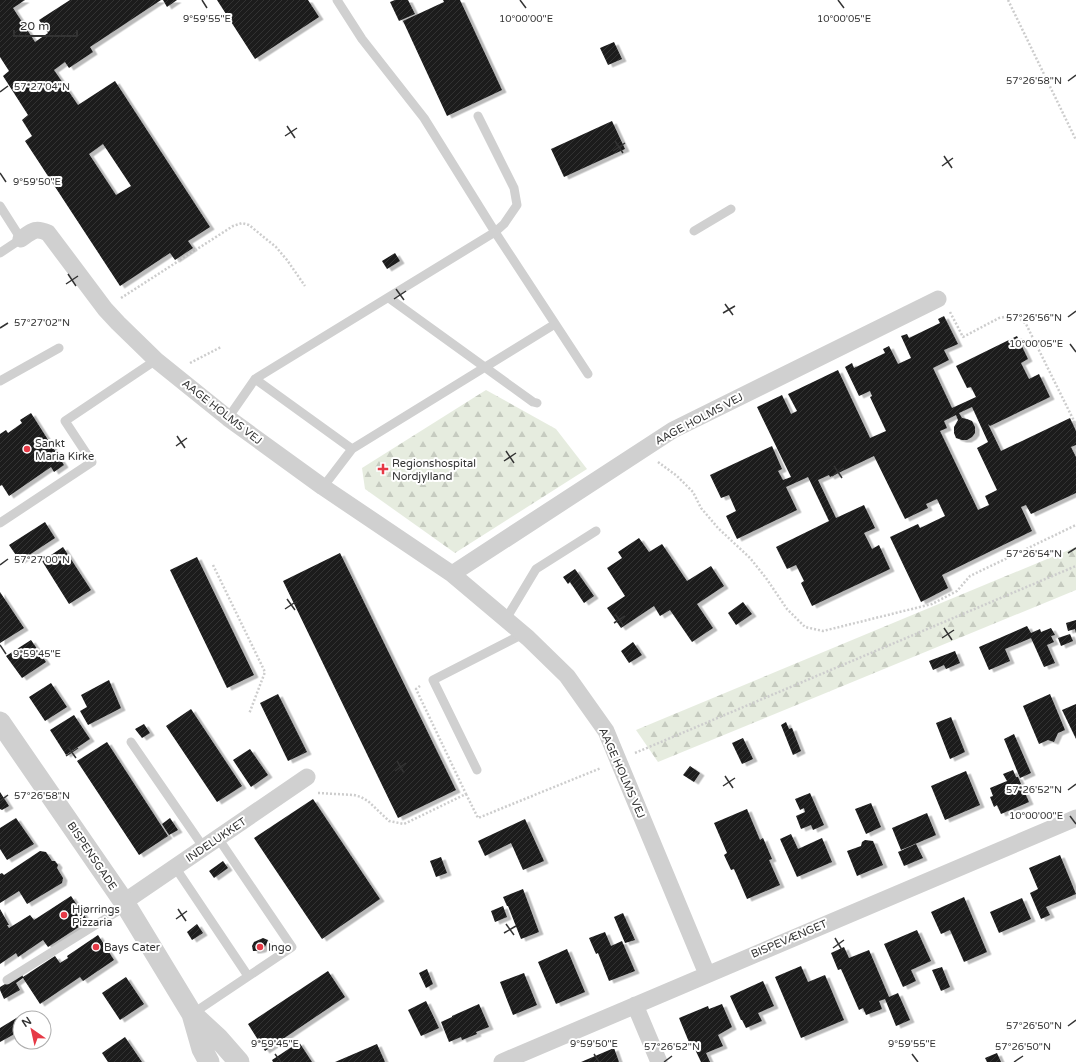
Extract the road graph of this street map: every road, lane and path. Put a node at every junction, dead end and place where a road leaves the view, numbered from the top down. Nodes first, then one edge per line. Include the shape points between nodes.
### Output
1 (336, 0) edge
2 (1008, 0) edge
3 (478, 116) dead end
4 (1076, 140) edge
5 (0, 206) edge
6 (731, 209) dead end
7 (694, 231) dead end
8 (495, 232) junction
9 (21, 239) junction
10 (0, 253) edge
11 (305, 286) dead end
12 (389, 298) junction
13 (944, 304) joint
14 (105, 309) junction
15 (555, 324) junction
16 (221, 347) dead end
17 (59, 348) dead end
18 (156, 360) junction
19 (485, 367) junction
20 (172, 373) junction
21 (588, 374) dead end
22 (255, 379) junction
23 (0, 381) edge
24 (537, 403) dead end
25 (228, 418) junction
26 (1076, 425) edge
27 (352, 449) junction
28 (642, 450) junction
29 (323, 487) junction
30 (0, 523) edge
31 (1076, 525) edge
32 (596, 531) dead end
33 (213, 564) dead end
34 (1076, 566) edge
35 (452, 574) junction
36 (506, 619) junction
37 (523, 634) junction
38 (416, 689) dead end
39 (249, 714) dead end
40 (0, 722) edge
41 (131, 742) dead end
42 (618, 760) junction
43 (477, 770) dead end
44 (307, 777) joint
45 (466, 794) junction
46 (1076, 818) edge
47 (218, 838) junction
48 (204, 848) junction
49 (176, 867) junction
50 (125, 904) junction
51 (707, 974) junction
52 (248, 976) junction
53 (7, 980) dead end
54 (635, 1005) junction
55 (192, 1014) junction
56 (209, 1062) edge
57 (239, 1062) edge
58 (502, 1062) edge
59 (659, 1062) edge

1 - 8 lane via 362,39 424,118
2 - 4 path
3 - 8 lane via 514,188 517,206
5 - 9 lane
6 - 7 lane
8 - 12 lane
8 - 15 lane
9 - 10 lane
9 - 14 street, AAGE HOLMS VEJ via 34,230 40,229 48,233
11 - 14 path via 276,247 249,225 242,223 233,226
12 - 19 lane
12 - 22 lane
13 - 26 path via 963,337 999,318 1014,315 1026,324
13 - 28 street, AAGE HOLMS VEJ via 673,430
14 - 18 street, AAGE HOLMS VEJ
15 - 19 lane
15 - 21 lane
16 - 20 path
17 - 23 lane
18 - 20 street, AAGE HOLMS VEJ
18 - 30 lane via 65,421 92,462
19 - 24 lane
19 - 27 lane
20 - 25 street, AAGE HOLMS VEJ
22 - 25 lane
22 - 27 lane
25 - 29 street, AAGE HOLMS VEJ
27 - 29 lane
28 - 31 path via 677,476 693,492 701,508 750,558 787,609 805,627 823,631 932,604 957,591 970,576
28 - 35 street, AAGE HOLMS VEJ
29 - 35 street, AAGE HOLMS VEJ
32 - 36 lane via 536,569
33 - 39 path via 265,672
34 - 42 path
35 - 36 street, AAGE HOLMS VEJ
36 - 37 street, AAGE HOLMS VEJ
37 - 42 street, AAGE HOLMS VEJ via 567,676 606,731
37 - 43 lane via 433,680
38 - 45 path
40 - 50 street, BISPENSGADE
41 - 48 lane
42 - 45 path via 478,818
42 - 51 street, AAGE HOLMS VEJ
44 - 45 path via 317,793 354,794 368,801 389,821 397,824 404,824
44 - 47 street, INDELUKKET
46 - 51 street, BISPEVÆNGET
47 - 48 street, INDELUKKET
47 - 52 lane via 292,947
48 - 49 street, INDELUKKET
49 - 50 street, INDELUKKET
49 - 52 lane
50 - 53 lane
50 - 55 street, BISPENSGADE
51 - 54 street, BISPEVÆNGET
52 - 55 lane
54 - 58 street, BISPEVÆNGET
54 - 59 street
55 - 56 street, BISPENSGADE via 202,1049
55 - 57 street, BISPENSGADE

